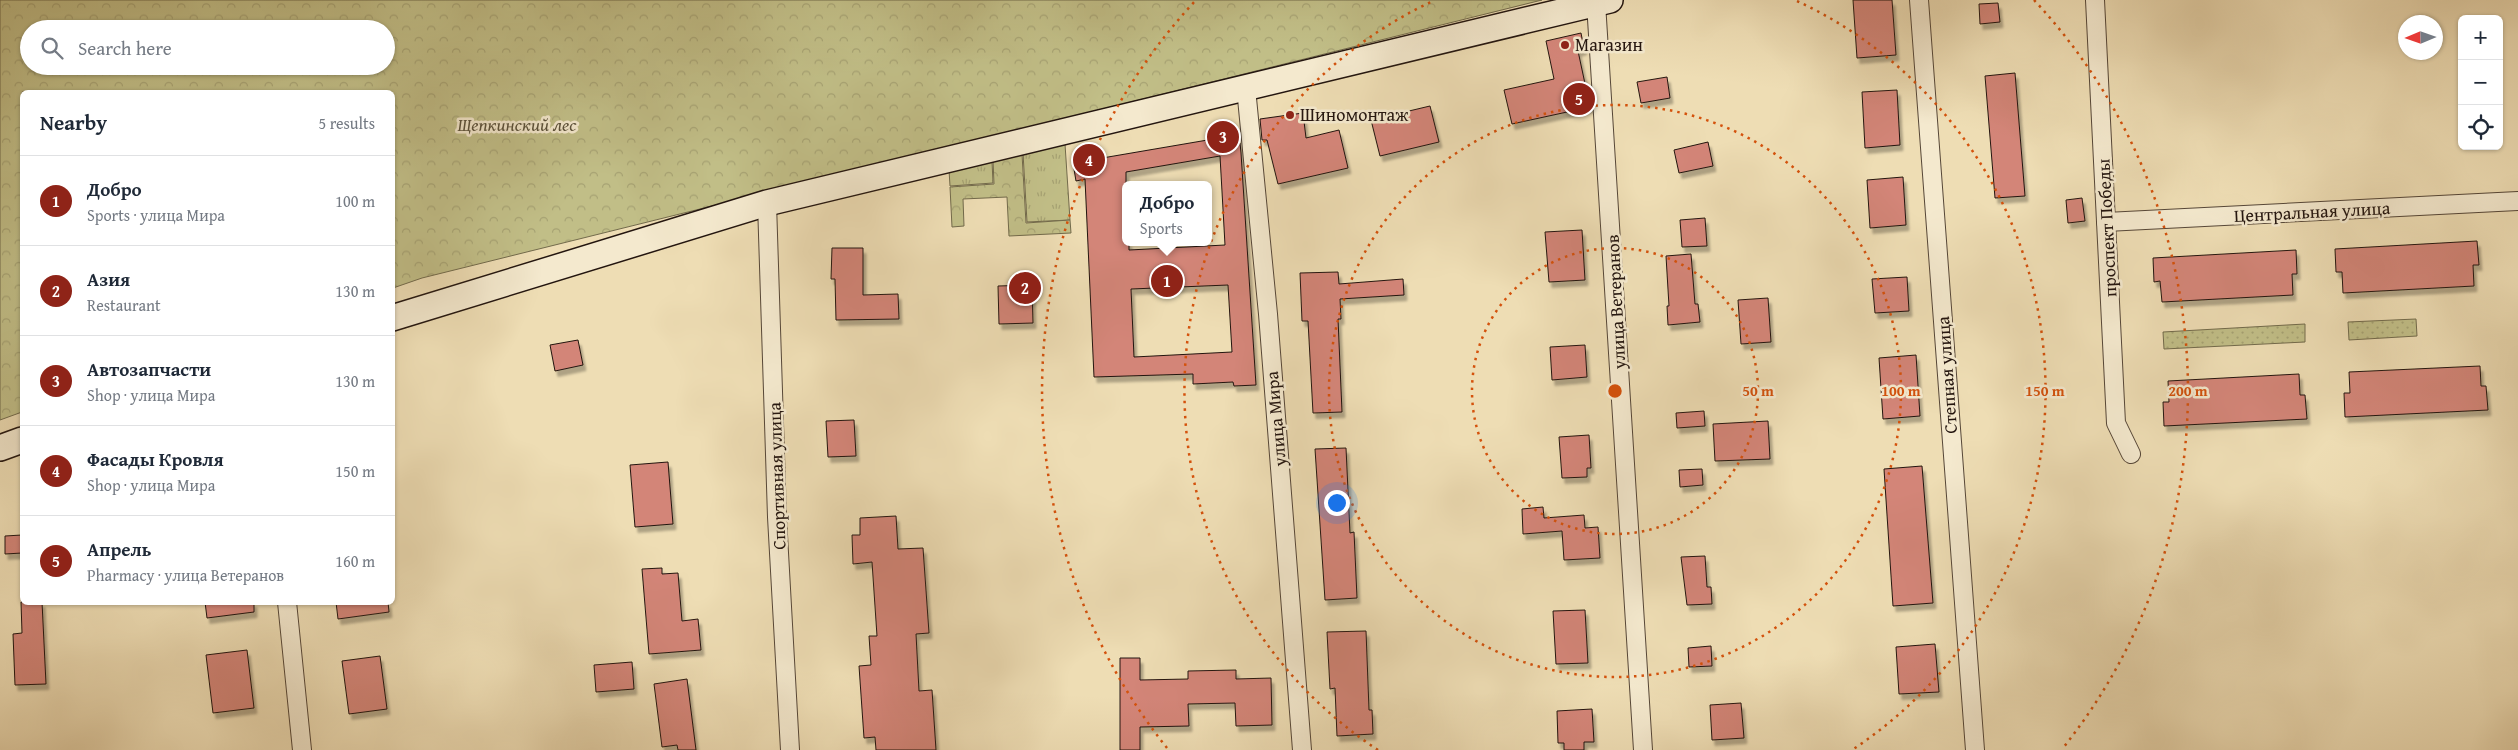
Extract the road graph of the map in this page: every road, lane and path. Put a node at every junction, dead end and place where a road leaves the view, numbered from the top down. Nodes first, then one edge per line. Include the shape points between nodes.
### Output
1 (1918, 0) edge
2 (2095, 0) edge
3 (1603, 2) edge
4 (1246, 88) junction
5 (2518, 201) edge
6 (767, 203) junction
7 (2106, 222) junction
8 (395, 317) edge
9 (20, 441) edge
10 (0, 448) edge
11 (2131, 454) dead end
12 (286, 605) edge
13 (302, 750) edge
14 (790, 750) edge
15 (1302, 750) edge
16 (1643, 750) edge
17 (1975, 750) edge

1 - 17 street, Степная улица
2 - 7 street, проспект Победы
3 - 4 main road
3 - 16 street, улица Ветеранов
4 - 6 main road
4 - 15 street, улица Мира via 1268,314
5 - 7 street, Центральная улица
6 - 8 main road
6 - 14 street, Спортивная улица via 777,517
7 - 11 street, проспект Победы via 2116,423
9 - 10 main road
12 - 13 street

